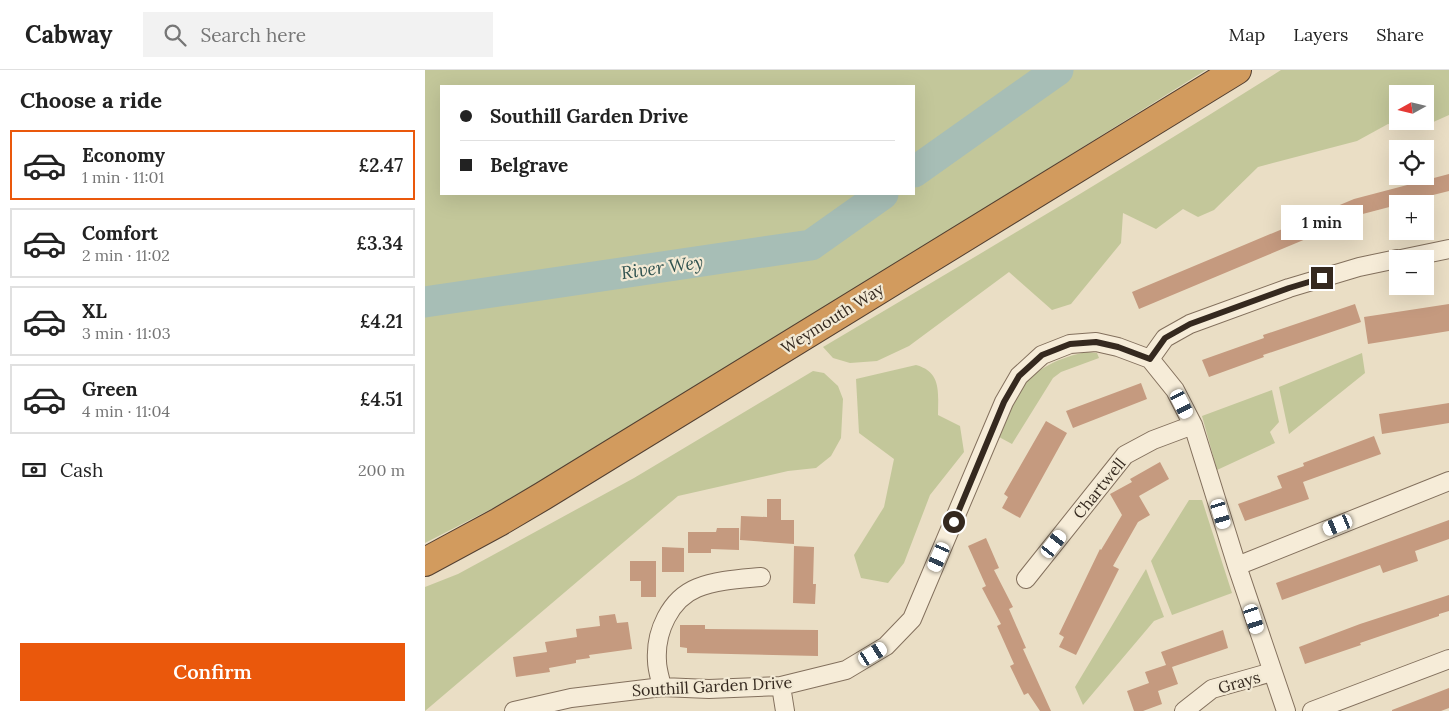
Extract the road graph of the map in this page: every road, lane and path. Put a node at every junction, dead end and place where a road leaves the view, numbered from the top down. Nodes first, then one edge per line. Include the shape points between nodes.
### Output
1 (1237, 70) edge
2 (1449, 249) edge
3 (1434, 252) edge
4 (1389, 261) edge
5 (1150, 359) junction
6 (1193, 425) junction
7 (1449, 481) edge
8 (425, 562) edge
9 (1237, 566) junction
10 (761, 577) dead end
11 (1026, 579) dead end
12 (1449, 660) edge
13 (1272, 672) junction
14 (781, 686) junction
15 (662, 687) junction
16 (575, 704) edge
17 (514, 711) edge
18 (785, 711) edge
19 (1184, 711) edge
20 (1286, 711) edge
21 (1312, 711) edge

1 - 8 highway, Weymouth Way via 543,496
2 - 3 street
4 - 5 street via 1289,288 1190,324 1165,338
5 - 6 street via 1175,390
5 - 14 street, Southill Garden Drive via 1096,342 1070,344 1042,355 1019,376 1004,402 912,619 886,646 846,670
6 - 9 street
6 - 11 street, Chartwell via 1125,455
7 - 9 street
9 - 13 street
10 - 15 street via 698,587 669,612 660,633 657,661
12 - 21 street
13 - 19 street, Grays via 1212,689
13 - 20 street
14 - 15 street, Southill Garden Drive
14 - 18 street
15 - 16 street, Southill Garden Drive
16 - 17 street, Southill Garden Drive

